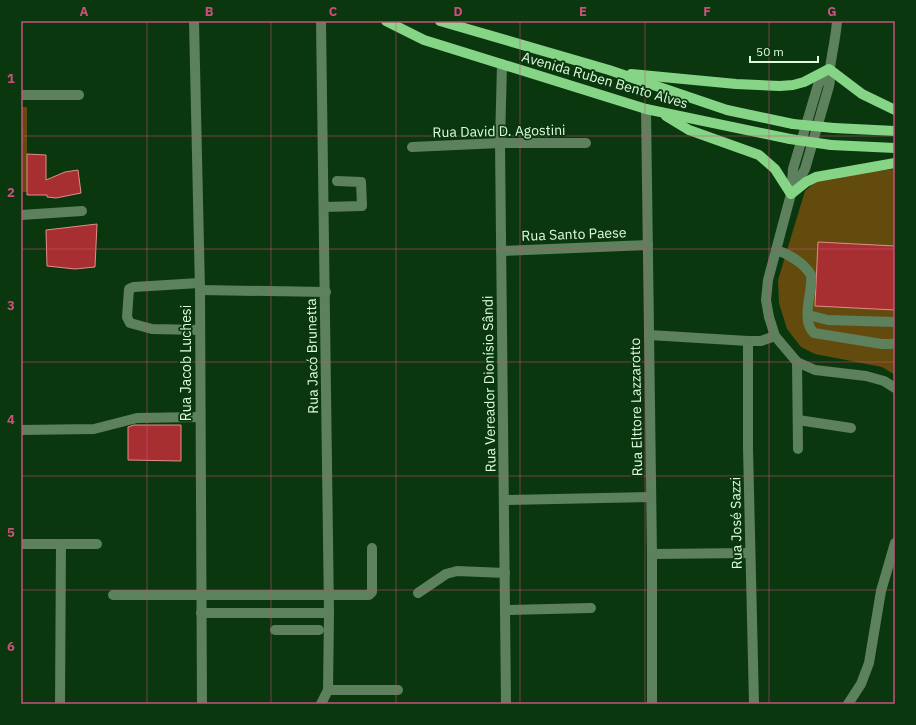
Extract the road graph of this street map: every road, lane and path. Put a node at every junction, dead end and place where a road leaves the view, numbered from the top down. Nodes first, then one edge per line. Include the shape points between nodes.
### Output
1 (194, 21) edge
2 (321, 21) edge
3 (386, 21) edge
4 (440, 21) edge
5 (837, 21) edge
6 (502, 64) junction
7 (609, 70) junction
8 (829, 70) junction
9 (21, 95) edge
10 (79, 95) dead end
11 (646, 109) junction
12 (895, 110) edge
13 (662, 114) junction
14 (895, 131) edge
15 (500, 143) junction
16 (586, 143) dead end
17 (412, 146) dead end
18 (895, 148) edge
19 (895, 163) edge
20 (337, 181) dead end
21 (791, 194) junction
22 (324, 207) junction
23 (82, 211) dead end
24 (21, 215) edge
25 (648, 245) junction
26 (776, 250) junction
27 (501, 251) junction
28 (200, 286) junction
29 (326, 292) junction
30 (808, 315) junction
31 (895, 322) edge
32 (200, 330) junction
33 (649, 335) junction
34 (775, 336) junction
35 (748, 341) junction
36 (895, 342) edge
37 (796, 362) junction
38 (895, 388) edge
39 (200, 417) junction
40 (798, 420) junction
41 (851, 428) dead end
42 (21, 430) edge
43 (798, 449) dead end
44 (651, 496) junction
45 (504, 500) junction
46 (21, 544) edge
47 (61, 544) junction
48 (97, 544) dead end
49 (372, 548) dead end
50 (894, 548) edge
51 (750, 553) junction
52 (652, 554) junction
53 (505, 573) junction
54 (418, 593) dead end
55 (113, 595) dead end
56 (200, 595) junction
57 (329, 596) junction
58 (591, 608) dead end
59 (504, 610) junction
60 (201, 613) junction
61 (329, 613) junction
62 (296, 614) junction
63 (275, 630) dead end
64 (296, 630) junction
65 (319, 630) dead end
66 (328, 690) junction
67 (398, 690) dead end
68 (60, 704) edge
69 (202, 704) edge
70 (321, 704) edge
71 (506, 704) edge
72 (652, 704) edge
73 (754, 704) edge
74 (848, 704) edge

1 - 28 street, Rua Jacob Luchesi
2 - 22 street, Rua Jacó Brunetta
3 - 6 main road, Avenida Ruben Bento Alves via 424,40
4 - 7 main road, Avenida Ruben Bento Alves
5 - 8 street
6 - 11 main road, Avenida Ruben Bento Alves
6 - 15 street, Rua Vereador Dionísio Sândi
7 - 8 main road via 780,86 804,82
7 - 14 main road, Avenida Ruben Bento Alves, bridge via 756,118 834,128
8 - 12 main road via 862,94
8 - 21 street via 818,85 793,169
9 - 10 street
11 - 13 main road, Avenida Ruben Bento Alves
11 - 25 street, Rua Elttore Lazzarotto
13 - 18 main road, Avenida Ruben Bento Alves, bridge via 831,145
13 - 21 main road via 689,130 759,155 775,169
15 - 16 street, Rua David D. Agostini
15 - 17 street, Rua David D. Agostini
15 - 27 street, Rua Vereador Dionísio Sândi
19 - 21 main road via 816,177
20 - 22 street via 361,182 362,206
21 - 26 street
22 - 29 street, Rua Jacó Brunetta
23 - 24 street
25 - 27 street, Rua Santo Paese
25 - 33 street, Rua Elttore Lazzarotto
26 - 30 street via 787,253 811,275
26 - 34 street via 766,300
27 - 45 street, Rua Vereador Dionísio Sândi
28 - 29 street
28 - 32 street, Rua Jacob Luchesi
28 - 32 street via 134,287 129,290 127,317 130,323 152,329
29 - 57 street, Rua Jacó Brunetta
30 - 31 street via 828,320
30 - 36 street via 809,328 814,333 882,344
32 - 39 street, Rua Jacob Luchesi
33 - 35 street
33 - 44 street, Rua Elttore Lazzarotto
34 - 35 street via 761,341
34 - 37 street
35 - 51 street, Rua José Sazzi
37 - 38 street via 815,370 866,376 884,381
37 - 40 street
39 - 42 street via 137,418 94,429
39 - 56 street, Rua Jacob Luchesi
40 - 41 street
40 - 43 street
44 - 45 street
44 - 52 street, Rua Elttore Lazzarotto
45 - 53 street, Rua Vereador Dionísio Sândi
46 - 47 street
47 - 48 street
47 - 68 street
49 - 57 street via 371,595
50 - 74 street via 881,591 869,663 861,684
51 - 52 street
51 - 73 street, Rua José Sazzi
52 - 72 street, Rua Elttore Lazzarotto
53 - 54 street via 457,571 446,574
53 - 59 street, Rua Vereador Dionísio Sândi
55 - 56 street
56 - 57 street
56 - 60 street, Rua Jacob Luchesi
57 - 61 street, Rua Jacó Brunetta
58 - 59 street
59 - 71 street, Rua Vereador Dionísio Sândi
60 - 62 street
60 - 69 street, Rua Jacob Luchesi
61 - 62 street
61 - 66 street, Rua Jacó Brunetta
62 - 64 street
63 - 64 street
64 - 65 street
66 - 67 street
66 - 70 street

